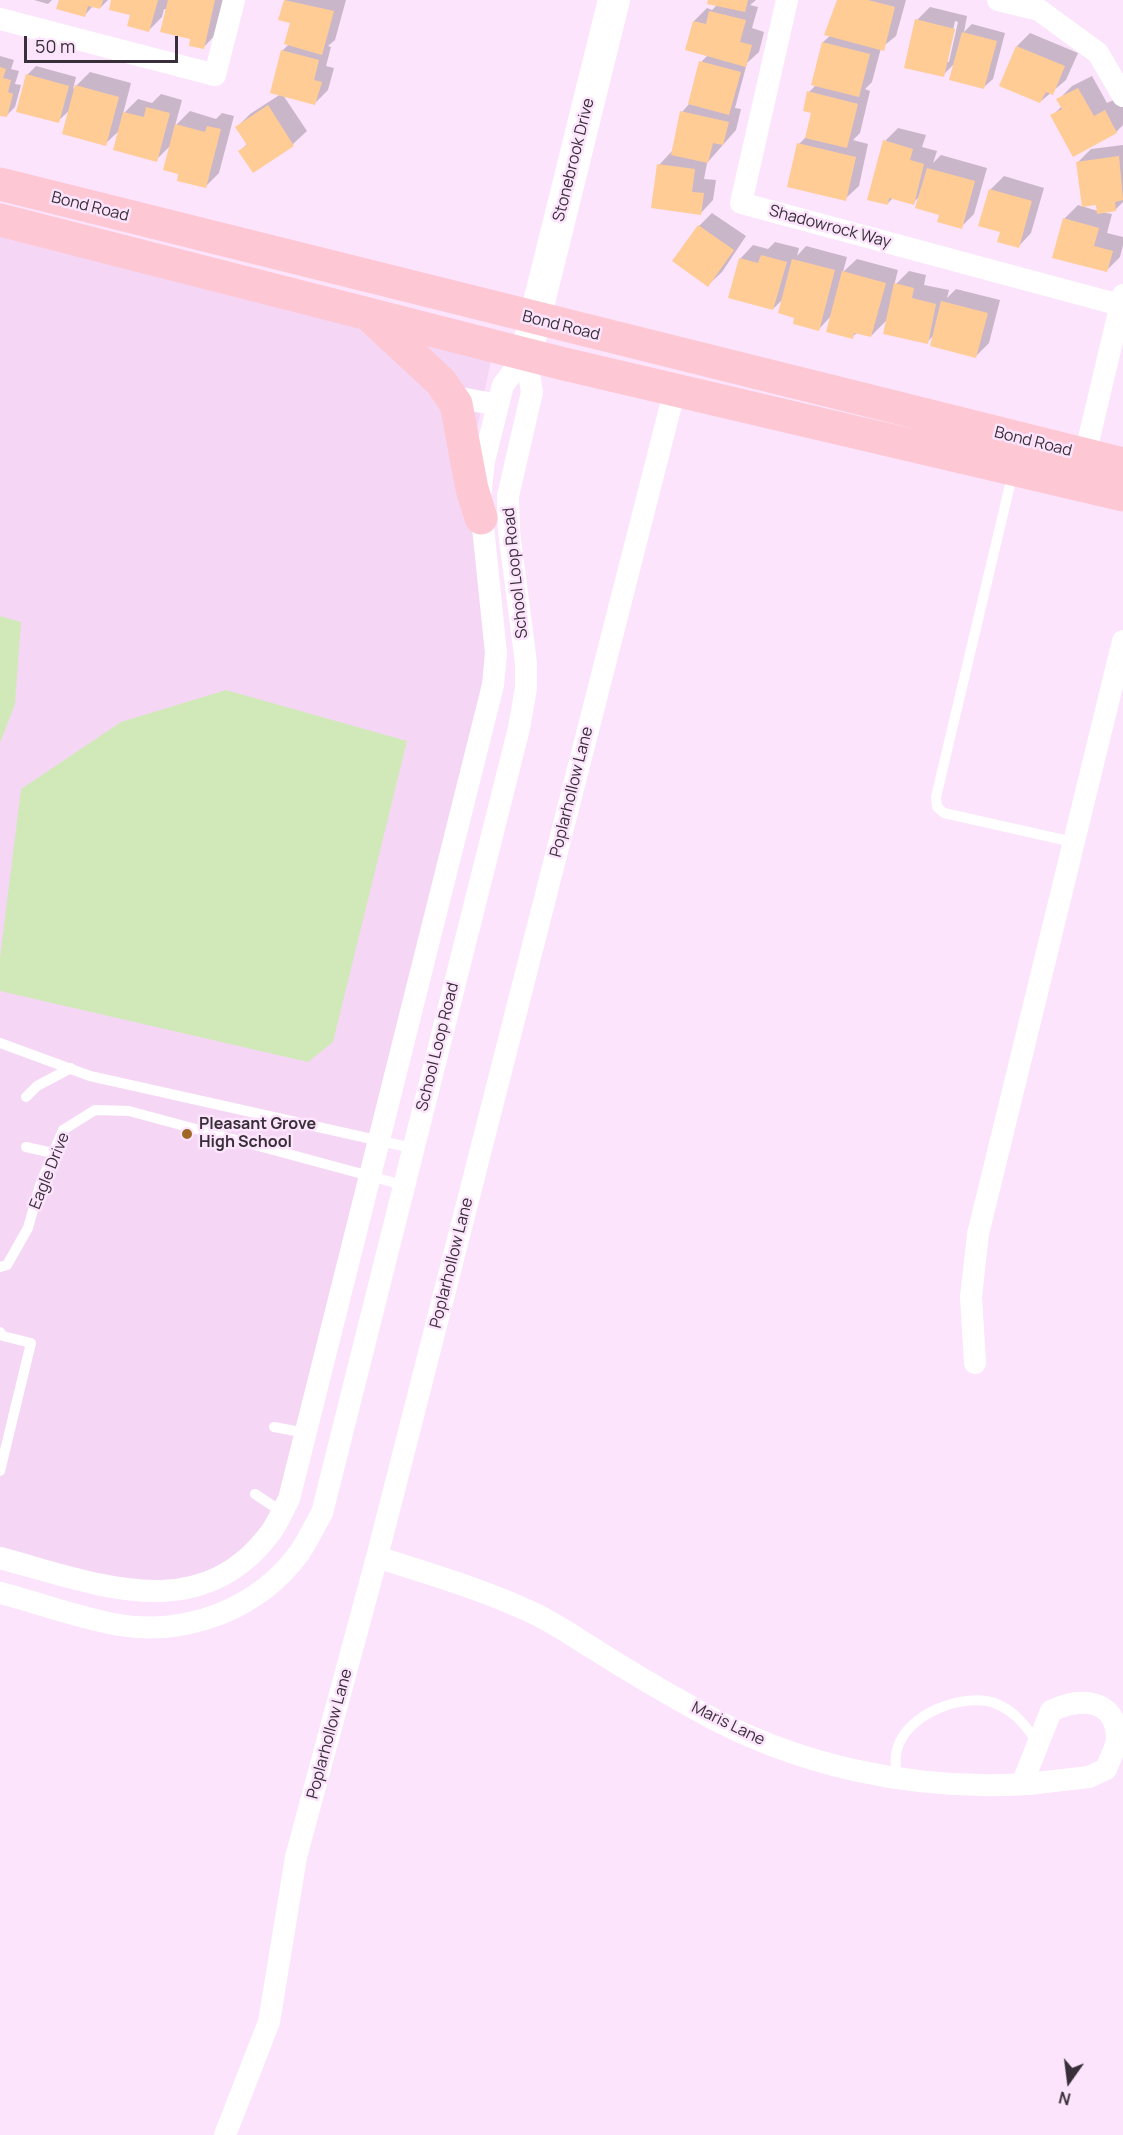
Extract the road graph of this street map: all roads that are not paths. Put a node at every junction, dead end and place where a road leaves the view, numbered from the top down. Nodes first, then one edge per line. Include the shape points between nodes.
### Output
1 (234, 0) edge
2 (614, 0) edge
3 (787, 0) edge
4 (998, 0) edge
5 (0, 19) edge
6 (1123, 96) edge
7 (0, 184) edge
8 (0, 220) edge
9 (1122, 300) edge
10 (365, 312) junction
11 (535, 319) junction
12 (526, 355) junction
13 (675, 389) junction
14 (450, 396) junction
15 (498, 405) junction
16 (1085, 455) junction
17 (1123, 464) edge
18 (1013, 469) junction
19 (1116, 489) edge
20 (481, 518) junction
21 (1123, 641) edge
22 (1073, 843) junction
23 (0, 1043) edge
24 (71, 1068) junction
25 (26, 1097) dead end
26 (378, 1140) junction
27 (26, 1148) dead end
28 (412, 1148) junction
29 (53, 1153) junction
30 (369, 1177) junction
31 (403, 1185) junction
32 (0, 1267) edge
33 (0, 1332) edge
34 (975, 1363) dead end
35 (274, 1427) dead end
36 (306, 1434) junction
37 (0, 1471) edge
38 (255, 1494) dead end
39 (282, 1512) junction
40 (377, 1557) junction
41 (0, 1558) edge
42 (0, 1593) edge
43 (1039, 1742) junction
44 (897, 1779) junction
45 (1022, 1785) junction
46 (225, 2135) edge

1 - 5 street via 215,75
2 - 11 street, Stonebrook Drive
3 - 9 street, Shadowrock Way via 741,203
4 - 6 street via 1039,10 1098,53
7 - 11 main road, Bond Road
8 - 10 main road, Bond Road
9 - 16 street
10 - 12 main road, Bond Road
10 - 14 main road via 411,351
11 - 12 street, Stonebrook Drive
11 - 16 main road, Bond Road
12 - 13 main road, Bond Road
12 - 15 street, School Loop Road via 503,385
12 - 28 street, School Loop Road via 532,392 508,496 526,688
13 - 18 main road, Bond Road
13 - 40 street, Poplarhollow Lane
14 - 15 street
14 - 20 main road via 456,404
15 - 20 street, School Loop Road via 484,462
16 - 17 main road, Bond Road
18 - 19 main road, Bond Road
18 - 22 lane via 936,797 937,807 944,813
20 - 26 street, School Loop Road via 496,653 493,685
21 - 22 street
22 - 34 street via 978,1234 971,1297
23 - 24 lane
24 - 25 lane via 37,1086
24 - 26 lane via 90,1076
26 - 28 lane
26 - 30 street, School Loop Road
27 - 29 lane
28 - 31 street, School Loop Road
29 - 30 lane, Eagle Drive via 63,1130 95,1110 129,1111
29 - 32 lane, Eagle Drive via 28,1228 7,1265
30 - 31 lane, Eagle Drive
30 - 36 street, School Loop Road
31 - 42 street, School Loop Road via 322,1513 300,1553 263,1590 217,1617 162,1628 118,1625
33 - 37 lane via 31,1343
35 - 36 lane
36 - 39 street, School Loop Road
38 - 39 lane
39 - 41 street, School Loop Road via 271,1532 241,1562 204,1584 160,1593 124,1590
40 - 44 street, Maris Lane via 530,1612 698,1710 754,1738 842,1768
40 - 46 street, Poplarhollow Lane via 296,1857 269,2022
43 - 44 lane via 1013,1712 998,1705 986,1701 945,1705 915,1722 906,1734 897,1749
43 - 45 street
43 - 45 street, Maris Lane via 1052,1711 1070,1702 1091,1701 1111,1716 1118,1739 1106,1769 1089,1777
44 - 45 street, Maris Lane

